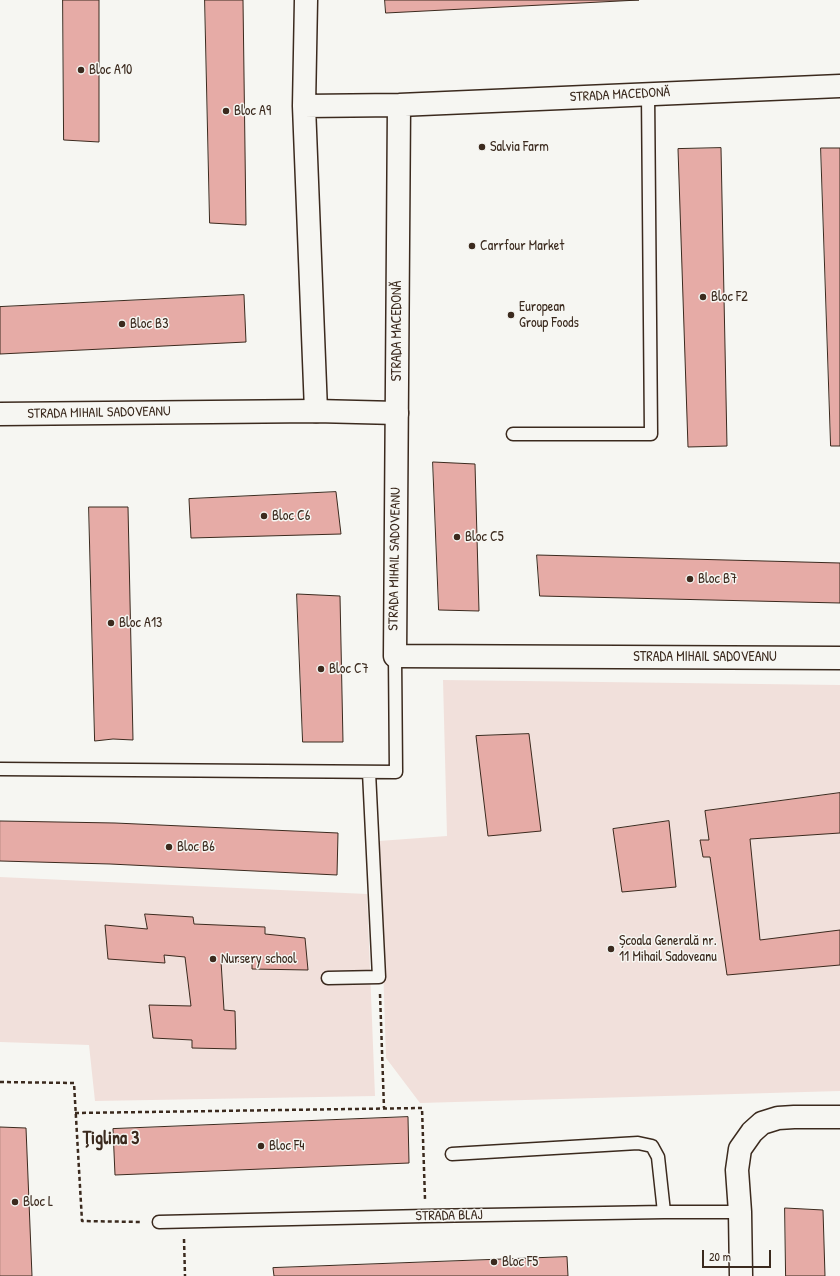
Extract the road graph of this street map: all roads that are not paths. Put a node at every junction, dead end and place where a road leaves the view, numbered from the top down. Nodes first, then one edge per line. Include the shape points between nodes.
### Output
1 (306, 0) edge
2 (840, 86) edge
3 (648, 93) junction
4 (399, 105) junction
5 (304, 106) junction
6 (316, 411) junction
7 (397, 413) junction
8 (0, 414) edge
9 (513, 434) dead end
10 (394, 656) junction
11 (840, 658) edge
12 (0, 769) edge
13 (369, 772) junction
14 (328, 978) dead end
15 (840, 1117) edge
16 (452, 1154) dead end
17 (664, 1212) junction
18 (740, 1212) junction
19 (159, 1222) road end
20 (741, 1276) edge

1 - 5 street
2 - 3 street, STRADA MACEDONĂ
3 - 4 street, STRADA MACEDONĂ
3 - 9 lane via 651,434
4 - 5 street, STRADA MACEDONĂ
4 - 7 street, STRADA MACEDONĂ
5 - 6 street
6 - 7 street, STRADA MIHAIL SADOVEANU
6 - 8 street, STRADA MIHAIL SADOVEANU
7 - 10 street, STRADA MIHAIL SADOVEANU
10 - 11 street, STRADA MIHAIL SADOVEANU
10 - 13 lane via 396,772
12 - 13 lane
13 - 14 lane via 379,977
15 - 18 street via 778,1118 762,1123 752,1132 740,1149 737,1170
16 - 17 lane via 638,1143 652,1146 658,1157
17 - 18 lane, STRADA BLAJ
17 - 19 lane, STRADA BLAJ
18 - 20 street

